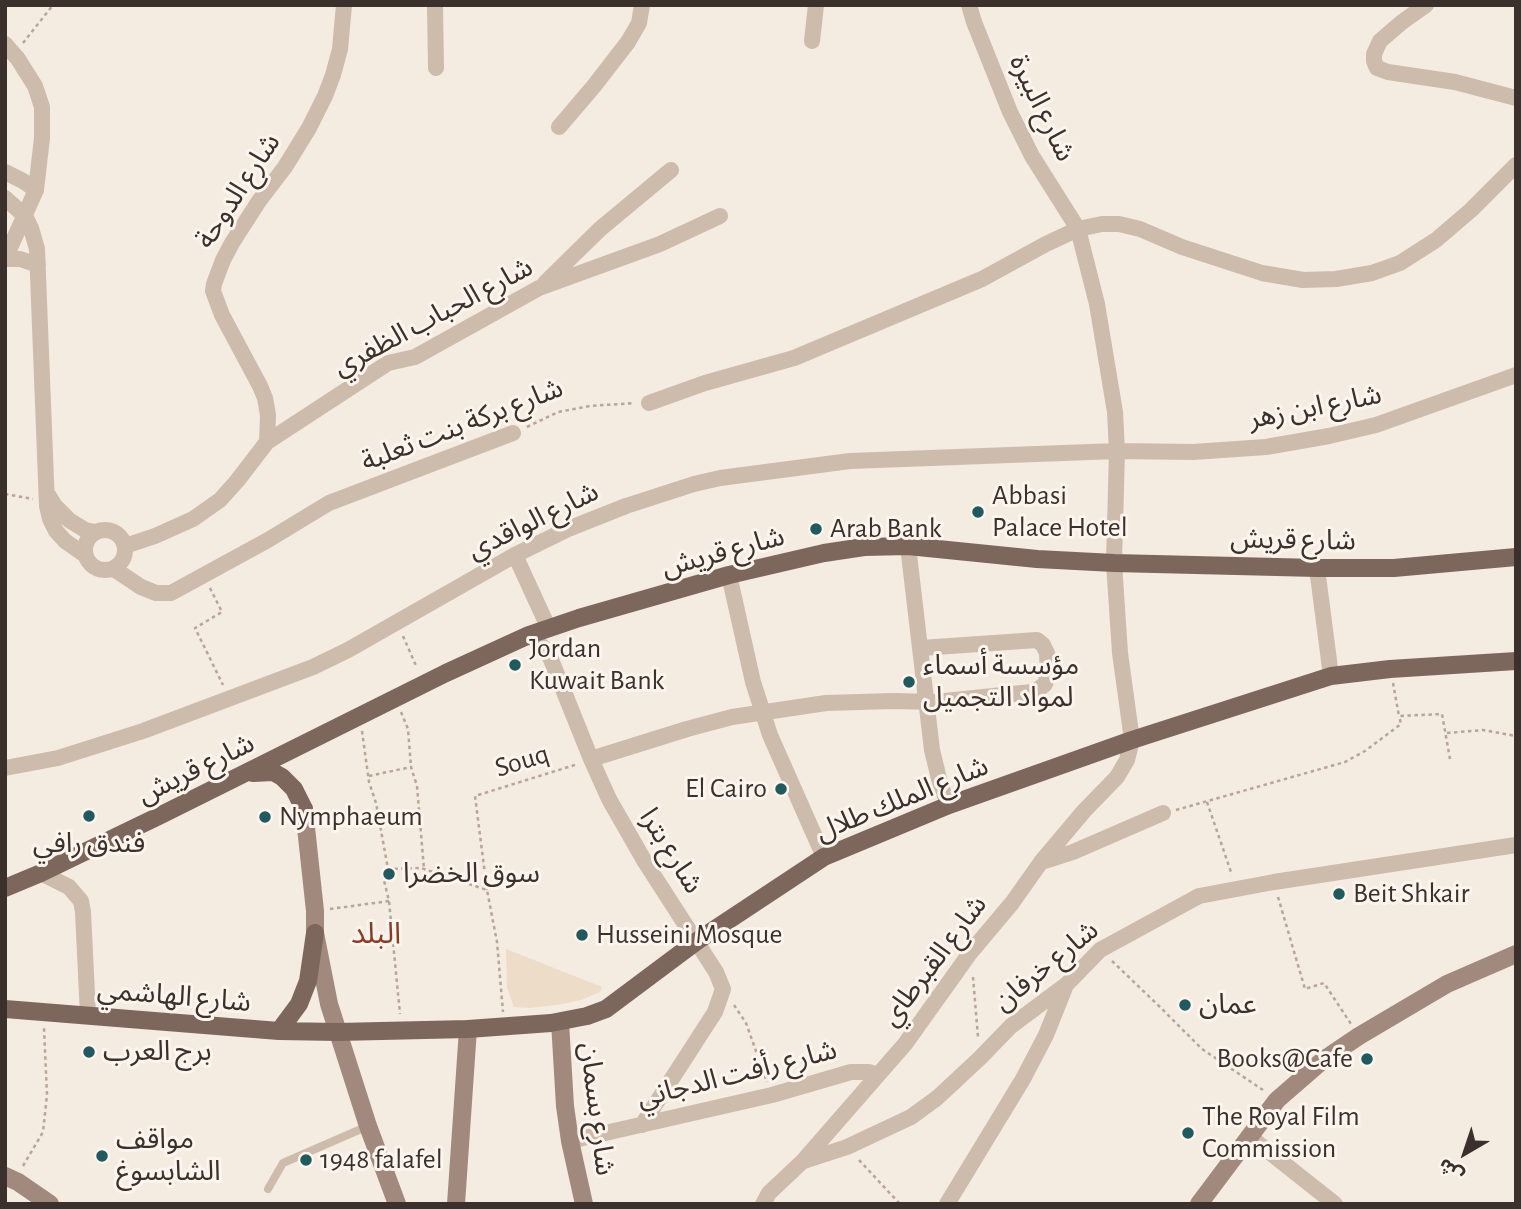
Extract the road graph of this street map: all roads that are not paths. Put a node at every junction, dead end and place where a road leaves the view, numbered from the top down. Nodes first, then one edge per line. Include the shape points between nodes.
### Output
1 (344, 5) edge
2 (435, 5) edge
3 (642, 5) edge
4 (816, 5) edge
5 (969, 5) edge
6 (1426, 5) edge
7 (812, 41) dead end
8 (10, 49) edge
9 (436, 68) dead end
10 (1516, 98) edge
11 (559, 127) dead end
12 (1516, 165) edge
13 (671, 170) dead end
14 (5, 172) edge
15 (36, 190) junction
16 (5, 198) edge
17 (25, 216) junction
18 (720, 216) dead end
19 (1078, 229) junction
20 (5, 259) edge
21 (38, 265) junction
22 (539, 288) junction
23 (1516, 375) edge
24 (649, 403) road end
25 (513, 433) road end
26 (267, 442) junction
27 (1117, 451) junction
28 (46, 496) junction
29 (95, 532) junction
30 (125, 546) junction
31 (908, 546) junction
32 (85, 555) junction
33 (515, 555) junction
34 (1516, 557) edge
35 (1114, 563) junction
36 (1317, 568) junction
37 (114, 569) junction
38 (729, 575) junction
39 (549, 629) junction
40 (529, 635) junction
41 (921, 648) junction
42 (1516, 661) edge
43 (1331, 676) junction
44 (926, 702) junction
45 (762, 712) junction
46 (1132, 740) junction
47 (591, 760) junction
48 (5, 768) edge
49 (245, 773) junction
50 (949, 804) junction
51 (1163, 813) road end
52 (1516, 845) edge
53 (824, 857) junction
54 (1041, 862) junction
55 (41, 873) junction
56 (5, 888) edge
57 (315, 933) junction
58 (697, 941) junction
59 (1516, 954) edge
60 (1066, 985) junction
61 (5, 1009) edge
62 (88, 1015) junction
63 (560, 1022) junction
64 (468, 1029) junction
65 (279, 1031) junction
66 (338, 1032) junction
67 (877, 1075) junction
68 (642, 1125) junction
69 (368, 1126) junction
70 (1249, 1136) junction
71 (570, 1142) junction
72 (803, 1161) junction
73 (12, 1179) edge
74 (268, 1189) dead end
75 (42, 1202) edge
76 (397, 1204) edge
77 (456, 1204) edge
78 (584, 1204) edge
79 (762, 1204) edge
80 (947, 1204) edge
81 (1199, 1204) edge
82 (1335, 1204) edge

1 - 26 street, شارع الدوحة via 340,49 325,96 297,148 232,243 214,284 222,315 265,398
2 - 9 street
3 - 11 street via 639,23 628,42
4 - 7 street
5 - 19 street, شارع البيرة via 1010,112
6 - 10 street via 1380,41 1374,54 1377,68
8 - 15 street via 35,86 42,107
12 - 19 street via 1425,247 1372,273 1336,279 1303,280 1262,273 1119,223
13 - 22 street
14 - 15 street
15 - 17 street
16 - 17 street
17 - 20 street
17 - 21 street via 35,239
18 - 22 street, شارع الحباب الظفري via 660,244
19 - 24 street via 982,279 794,358
19 - 27 street, شارع البيرة via 1107,359
20 - 21 street
21 - 28 street
22 - 26 street, شارع الحباب الظفري via 415,357 388,363
23 - 27 street, شارع ابن زهر via 1408,415 1329,436 1242,449
25 - 37 street, شارع بركة بنت ثعلبة via 329,503 171,593 141,587
26 - 30 street, شارع الحباب الظفري via 220,500 193,519
27 - 33 street, شارع الواقدي via 850,461 720,478 626,506
27 - 35 street, شارع البيرة
28 - 29 street via 69,520
28 - 32 street via 56,531
29 - 30 street via 113,531
29 - 32 street via 88,538
30 - 37 street via 124,559
31 - 35 main road, شارع قريش
31 - 38 main road, شارع قريش via 824,553
31 - 41 street
32 - 37 street via 93,567
33 - 39 street
33 - 48 street, شارع الواقدي via 313,667 131,735 58,758
34 - 36 main road, شارع قريش via 1394,568
35 - 36 main road, شارع قريش
35 - 46 street, شارع البيرة
36 - 43 street
38 - 39 main road, شارع قريش
38 - 45 street
39 - 40 main road, شارع قريش
40 - 47 street, شارع بترا via 550,657
40 - 49 main road, شارع قريش
41 - 44 street
41 - 44 street via 1037,640 1047,653 1045,684 1032,692
42 - 43 main road, شارع الملك طلال
43 - 46 main road, شارع الملك طلال
44 - 45 street via 826,703
44 - 50 street via 937,776
45 - 47 street via 687,729
45 - 53 street
46 - 50 main road, شارع الملك طلال
46 - 54 street, شارع القبرطاي via 1117,776
47 - 58 street, شارع بترا via 645,862
49 - 55 main road, شارع قريش
49 - 57 main road via 273,772 282,777 304,809
50 - 53 main road, شارع الملك طلال
51 - 54 street
52 - 60 street, شارع خرفان via 1199,896 1100,950
53 - 58 main road, شارع الملك طلال
54 - 67 street, شارع القبرطاي
55 - 56 main road, شارع قريش
55 - 62 street via 69,887 81,901
57 - 65 main road via 308,981 299,1004
57 - 66 main road
58 - 63 main road, شارع الملك طلال via 606,1009
58 - 68 street, شارع بترا via 723,989 715,1012
59 - 70 main road via 1447,984 1359,1035 1278,1100
60 - 72 street, شارع خرفان via 1011,1026 911,1117 847,1147
60 - 80 street via 1023,1079
61 - 62 main road, شارع الهاشمي
62 - 65 main road, شارع الهاشمي
63 - 64 main road, شارع الملك طلال
63 - 71 main road, شارع بسمان
64 - 66 main road, شارع الملك طلال
64 - 77 main road
65 - 66 main road, شارع الهاشمي
66 - 69 main road
67 - 68 street, شارع رأفت الدجاني via 851,1072
67 - 72 street, شارع القبرطاي
68 - 71 street, شارع رأفت الدجاني
69 - 74 lane via 283,1163
69 - 76 main road
70 - 81 main road
70 - 82 street
71 - 78 main road, شارع بسمان
72 - 79 street, شارع القبرطاي
73 - 75 main road

